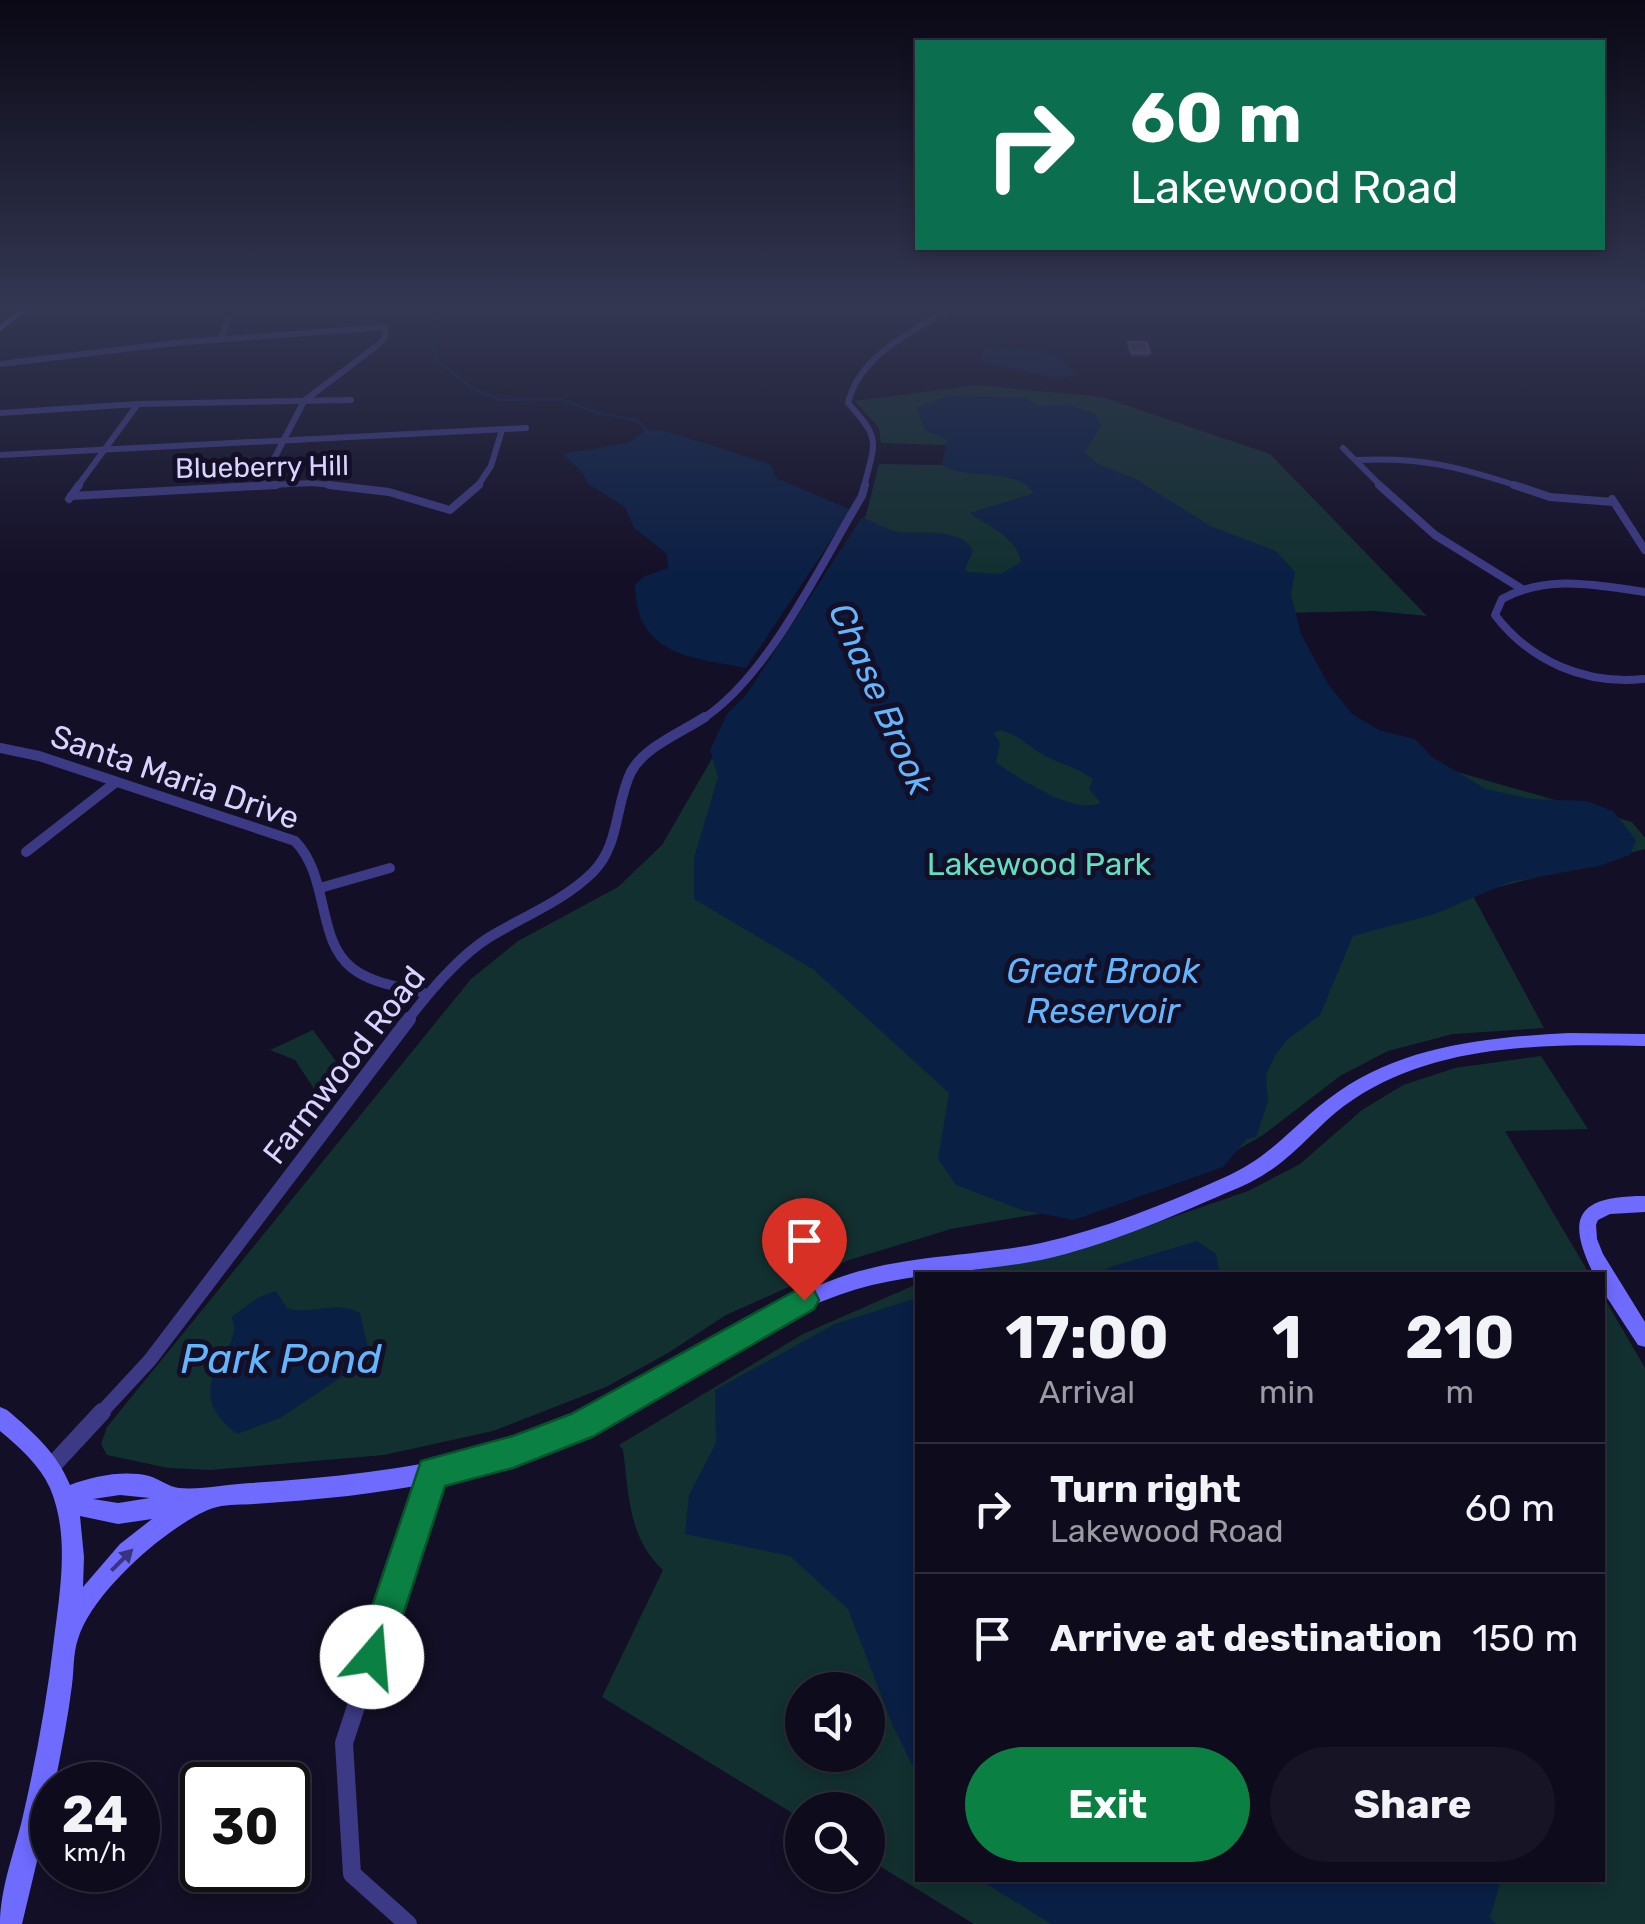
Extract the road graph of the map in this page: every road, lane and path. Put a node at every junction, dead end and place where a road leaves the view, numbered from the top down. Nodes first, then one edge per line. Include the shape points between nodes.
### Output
1 (308, 398) edge
2 (849, 398) edge
3 (350, 400) dead end
4 (304, 401) junction
5 (138, 404) junction
6 (4, 413) edge
7 (0, 426) edge
8 (526, 428) dead end
9 (502, 430) junction
10 (283, 440) junction
11 (106, 447) junction
12 (1344, 448) dead end
13 (0, 455) edge
14 (1357, 460) junction
15 (261, 484) junction
16 (1645, 550) edge
17 (1522, 588) junction
18 (1645, 592) edge
19 (1643, 679) edge
20 (0, 748) edge
21 (116, 782) junction
22 (26, 852) dead end
23 (390, 868) dead end
24 (320, 888) junction
25 (426, 994) junction
26 (1645, 1040) edge
27 (1645, 1204) edge
28 (1604, 1272) edge
29 (1605, 1273) edge
30 (1645, 1338) edge
31 (0, 1417) edge
32 (51, 1467) junction
33 (433, 1472) junction
34 (227, 1495) junction
35 (65, 1498) junction
36 (66, 1639) junction
37 (9, 1924) edge
38 (408, 1924) edge

1 - 4 street
2 - 25 street, Farmwood Road via 875,440 862,496 742,691 643,756 594,871 483,941
3 - 4 street
4 - 5 street
4 - 10 street
5 - 6 street
5 - 11 street
6 - 7 street
8 - 9 street
9 - 10 street
9 - 15 street, Blueberry Hill via 486,480 450,510 350,486
10 - 11 street
10 - 15 street
11 - 13 street
11 - 15 street, Blueberry Hill via 69,499
12 - 14 street
14 - 16 street via 1452,464 1550,497 1612,500
14 - 17 street via 1436,535
17 - 18 street via 1579,583
17 - 19 street via 1502,598 1495,615 1521,645 1574,671 1627,683
20 - 21 street, Santa Maria Drive
21 - 22 street
21 - 24 street, Santa Maria Drive via 295,841 312,860
23 - 24 street
24 - 25 street, Santa Maria Drive via 345,962
25 - 32 street, Farmwood Road via 150,1360
26 - 33 main road via 1508,1045 1400,1067 1342,1098 1268,1165 1226,1185 1057,1246 900,1269 834,1288 580,1426
27 - 28 main road via 1596,1211 1585,1224
29 - 30 main road
31 - 32 main road
32 - 35 main road
33 - 34 main road
33 - 38 street via 344,1743 352,1874
34 - 35 main road via 113,1513 86,1510
36 -> 34 main road via 89,1597 136,1546 188,1510
35 - 36 main road via 74,1558
36 - 37 main road via 51,1748

